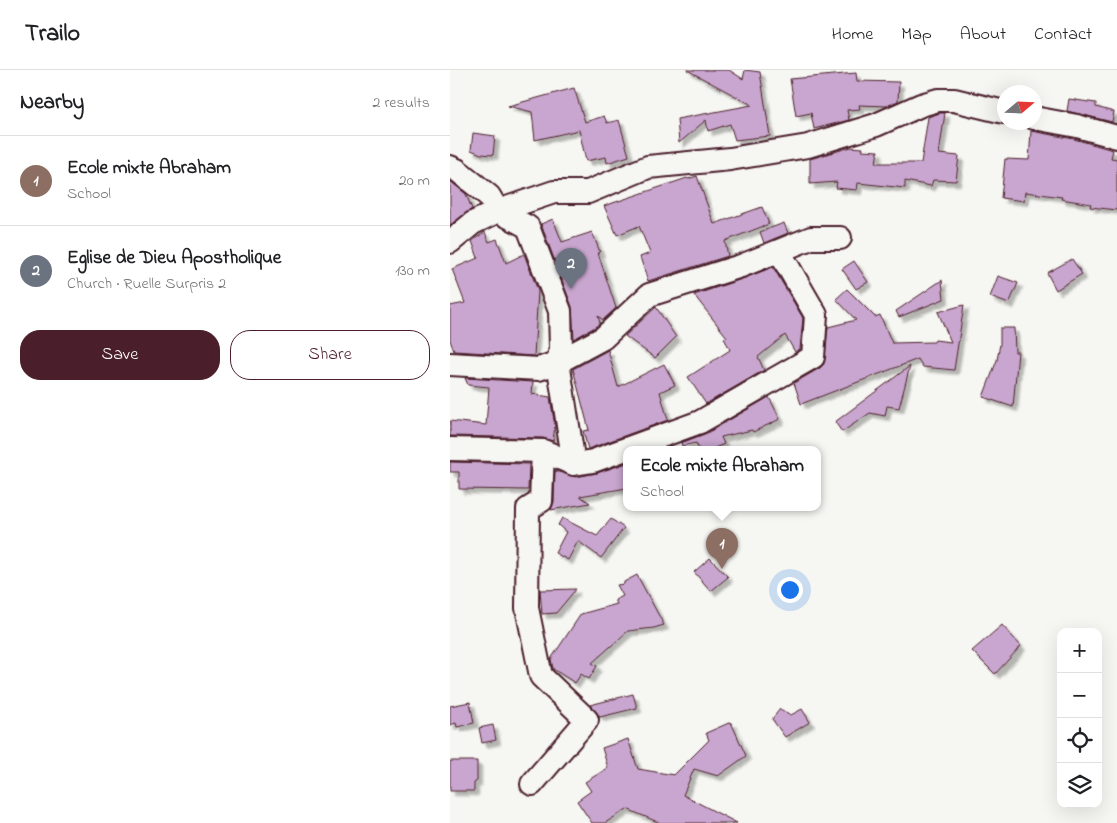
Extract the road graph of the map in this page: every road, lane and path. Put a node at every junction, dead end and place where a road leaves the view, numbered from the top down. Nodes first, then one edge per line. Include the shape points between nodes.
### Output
1 (997, 110) edge
2 (1042, 119) edge
3 (1117, 137) edge
4 (450, 167) edge
5 (498, 211) junction
6 (840, 238) dead end
7 (450, 242) edge
8 (779, 250) junction
9 (558, 362) junction
10 (450, 364) edge
11 (634, 446) edge
12 (450, 449) edge
13 (623, 450) edge
14 (543, 451) junction
15 (574, 464) junction
16 (532, 784) dead end

1 - 5 street via 954,100 938,100 876,125 808,146 730,159 648,166 588,192 554,192
2 - 3 street
4 - 5 street via 489,196
5 - 7 street via 473,223
5 - 9 street via 528,227 560,311
6 - 8 street via 811,238
8 - 9 street via 741,266 648,295 603,338
8 - 11 street via 816,314 812,356 700,422
9 - 10 street via 539,369
9 - 15 street
12 - 14 street
13 - 15 street
14 - 15 street
14 - 16 street via 541,501 528,509 527,608 541,676 587,720

